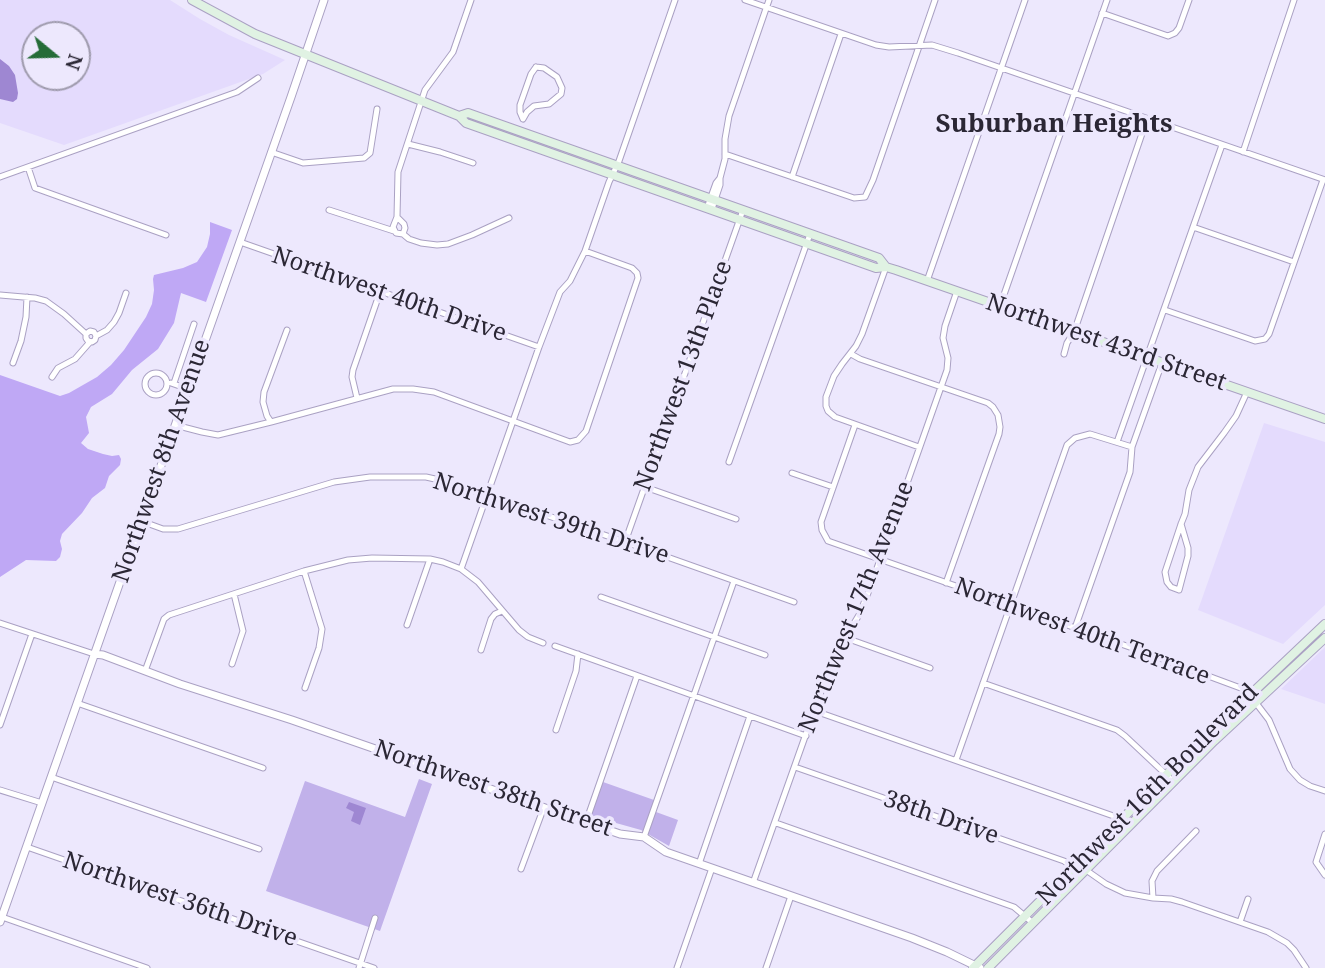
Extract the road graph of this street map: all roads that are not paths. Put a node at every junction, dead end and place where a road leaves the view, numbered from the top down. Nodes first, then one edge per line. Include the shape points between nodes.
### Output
1 (192, 0) edge
2 (324, 0) edge
3 (471, 0) edge
4 (675, 0) edge
5 (745, 0) edge
6 (769, 0) edge
7 (935, 0) edge
8 (1025, 0) edge
9 (1107, 0) edge
10 (1189, 0) edge
11 (1294, 0) edge
12 (767, 7) junction
13 (1102, 13) junction
14 (841, 34) junction
15 (920, 45) junction
16 (305, 54) junction
17 (1001, 68) junction
18 (258, 78) dead end
19 (1074, 93) junction
20 (421, 102) junction
21 (377, 108) dead end
22 (459, 116) junction
23 (523, 119) junction
24 (1147, 119) junction
25 (519, 131) junction
26 (516, 140) junction
27 (408, 144) junction
28 (1222, 145) junction
29 (271, 152) junction
30 (1242, 152) junction
31 (725, 154) junction
32 (472, 163) dead end
33 (28, 167) junction
34 (615, 170) junction
35 (0, 177) edge
36 (792, 177) junction
37 (1324, 180) edge
38 (711, 204) junction
39 (328, 210) dead end
40 (742, 214) junction
41 (397, 217) junction
42 (509, 218) dead end
43 (1193, 228) junction
44 (394, 231) junction
45 (403, 234) junction
46 (810, 234) junction
47 (166, 235) dead end
48 (240, 242) junction
49 (806, 243) junction
50 (585, 251) junction
51 (1294, 262) junction
52 (886, 267) junction
53 (927, 281) junction
54 (957, 291) junction
55 (380, 292) junction
56 (126, 293) dead end
57 (0, 295) edge
58 (27, 297) junction
59 (1000, 306) junction
60 (1164, 310) junction
61 (194, 324) dead end
62 (286, 330) dead end
63 (1074, 332) junction
64 (86, 334) junction
65 (96, 336) junction
66 (90, 342) junction
67 (539, 347) junction
68 (851, 354) junction
69 (1064, 354) dead end
70 (1147, 358) junction
71 (13, 363) dead end
72 (1162, 363) junction
73 (52, 377) dead end
74 (170, 384) junction
75 (941, 387) junction
76 (188, 389) junction
77 (1247, 392) junction
78 (357, 398) junction
79 (1325, 419) edge
80 (271, 422) junction
81 (514, 422) junction
82 (175, 425) junction
83 (855, 425) junction
84 (1117, 442) junction
85 (919, 447) junction
86 (1132, 447) junction
87 (729, 462) dead end
88 (792, 472) dead end
89 (645, 487) junction
90 (833, 487) junction
91 (487, 495) junction
92 (736, 519) dead end
93 (141, 521) junction
94 (1181, 524) junction
95 (625, 542) junction
96 (430, 559) junction
97 (880, 560) junction
98 (461, 569) junction
99 (304, 571) junction
100 (734, 581) junction
101 (946, 583) junction
102 (233, 594) junction
103 (601, 597) dead end
104 (794, 602) dead end
105 (1010, 606) junction
106 (502, 611) junction
107 (0, 623) edge
108 (1325, 624) edge
109 (407, 625) dead end
110 (1075, 628) junction
111 (32, 634) junction
112 (715, 637) junction
113 (846, 638) junction
114 (1325, 638) edge
115 (543, 643) dead end
116 (555, 646) dead end
117 (481, 650) dead end
118 (94, 654) junction
119 (578, 654) junction
120 (765, 655) dead end
121 (233, 664) dead end
122 (930, 668) dead end
123 (145, 671) junction
124 (637, 676) junction
125 (983, 683) junction
126 (305, 688) dead end
127 (1250, 694) junction
128 (693, 696) junction
129 (77, 703) junction
130 (1255, 703) junction
131 (815, 711) junction
132 (750, 716) junction
133 (0, 725) edge
134 (556, 730) dead end
135 (806, 736) junction
136 (956, 760) junction
137 (795, 767) junction
138 (263, 768) dead end
139 (1166, 775) junction
140 (51, 778) junction
141 (1174, 782) junction
142 (0, 790) edge
143 (1325, 791) edge
144 (42, 803) junction
145 (544, 807) junction
146 (1122, 819) junction
147 (586, 822) junction
148 (776, 823) junction
149 (1129, 826) junction
150 (1196, 831) dead end
151 (1325, 834) edge
152 (644, 837) junction
153 (27, 846) junction
154 (259, 849) dead end
155 (699, 864) junction
156 (1073, 868) junction
157 (521, 869) dead end
158 (712, 869) junction
159 (1086, 870) junction
160 (1325, 875) edge
161 (753, 883) junction
162 (791, 896) junction
163 (1153, 898) junction
164 (1248, 899) dead end
165 (1025, 917) junction
166 (375, 918) dead end
167 (1, 919) edge
168 (1240, 922) junction
169 (1033, 923) junction
170 (359, 965) edge
171 (976, 967) edge
172 (147, 968) edge
173 (374, 968) edge
174 (677, 968) edge
175 (766, 968) edge
176 (988, 968) edge
177 (1306, 968) edge

1 - 16 main road, Northwest 43rd Street via 255,34
2 - 16 street, Northwest 8th Avenue
3 - 20 street via 453,52
4 - 34 street
5 - 12 street
6 - 12 street
7 - 15 street
8 - 17 street
9 - 13 street
10 - 13 street via 1172,35
11 - 30 street
12 - 14 street
12 - 31 street via 729,116
13 - 19 street
14 - 15 street via 889,47
14 - 36 street
15 - 17 street
15 - 36 street via 868,194 855,198
16 - 20 main road, Northwest 43rd Street
16 - 29 street, Northwest 8th Avenue
17 - 19 street
17 - 53 street
18 - 33 street via 237,92
19 - 24 street
19 - 59 street
20 - 22 main road, Northwest 43rd Street
20 - 27 street
21 - 29 street via 370,153 364,158 303,163
22 - 25 main road, Northwest 43rd Street via 468,113
22 - 26 main road, Northwest 43rd Street via 466,123
23 - 23 street via 520,105 531,74 536,67 544,68 557,77 561,94 549,104 534,106
23 - 25 street
24 - 28 street
24 - 63 street
25 - 26 street
25 - 34 main road, Northwest 43rd Street
26 - 34 main road, Northwest 43rd Street
27 - 32 street
27 - 41 street via 398,172
28 - 30 street
28 - 43 street
29 - 48 street, Northwest 8th Avenue
30 - 37 street
31 - 36 street
31 - 38 street via 720,185
33 - 35 street
33 - 47 street via 35,188
34 - 38 main road, Northwest 43rd Street
34 - 50 street
37 - 51 street
38 - 40 main road, Northwest 43rd Street
39 - 44 street
40 - 46 main road, Northwest 43rd Street
40 - 49 main road, Northwest 43rd Street
40 - 89 street, Northwest 13th Place
41 - 44 street
41 - 45 street via 404,224
42 - 45 street via 448,244 421,243
43 - 51 street
43 - 60 street
44 - 45 street
46 - 49 street
46 - 52 main road, Northwest 43rd Street via 878,258
48 - 55 street, Northwest 40th Drive
48 - 76 street, Northwest 8th Avenue
49 - 52 main road, Northwest 43rd Street via 876,268
49 - 87 street
50 - 67 street via 560,292
50 - 81 street via 632,268 638,283 586,431 570,442
51 - 60 street via 1269,334 1261,341
52 - 53 main road, Northwest 43rd Street
52 - 68 street
53 - 54 main road, Northwest 43rd Street
54 - 59 main road, Northwest 43rd Street
54 - 75 street, Northwest 17th Avenue via 943,338 948,365
55 - 67 street, Northwest 40th Drive
55 - 78 street via 353,370
56 - 65 street via 114,322
57 - 58 street
58 - 64 street via 46,301
58 - 71 street
59 - 63 main road, Northwest 43rd Street
60 - 70 street
61 - 74 street
62 - 80 street via 264,392
63 - 69 street
63 - 70 main road, Northwest 43rd Street
64 - 65 street via 92,331
64 - 66 street
65 - 66 street
66 - 73 street
67 - 81 street
68 - 75 street
68 - 83 street via 829,387 826,406 835,417
70 - 72 main road, Northwest 43rd Street
70 - 84 street
72 - 77 main road, Northwest 43rd Street
72 - 86 street
74 - 74 street via 155,373 145,385 155,396
74 - 76 street
75 - 85 street, Northwest 17th Avenue
75 - 101 street via 988,403 1000,421
76 - 82 street, Northwest 8th Avenue
77 - 79 main road, Northwest 43rd Street
77 - 94 street via 1236,416 1198,467
78 - 80 street
78 - 81 street via 393,389 424,390
80 - 82 street via 218,435
81 - 91 street
82 - 93 street, Northwest 8th Avenue
83 - 85 street
83 - 90 street
84 - 86 street
84 - 105 street via 1090,434 1067,445
85 - 97 street, Northwest 17th Avenue
86 - 110 street via 1130,472
88 - 90 street
89 - 92 street
89 - 95 street, Northwest 13th Place
90 - 97 street, Northwest 40th Terrace via 821,522 825,537
91 - 93 street, Northwest 39th Drive via 426,477 370,477 334,482 178,529
91 - 95 street, Northwest 39th Drive
91 - 98 street
93 - 118 street, Northwest 8th Avenue
94 - 94 street via 1188,556 1179,590 1167,582 1165,572
95 - 100 street, Northwest 39th Drive
96 - 98 street
96 - 99 street via 348,559
96 - 109 street
97 - 101 street, Northwest 40th Terrace
97 - 113 street, Northwest 17th Avenue
98 - 106 street
99 - 102 street
99 - 126 street via 322,629
100 - 104 street, Northwest 39th Drive
100 - 112 street
101 - 105 street, Northwest 40th Terrace
102 - 121 street via 243,631
102 - 123 street via 164,619
103 - 112 street
105 - 110 street, Northwest 40th Terrace
105 - 125 street
106 - 115 street via 519,630
106 - 117 street via 491,619
107 - 111 street, Northwest 38th Street
108 - 127 main road, Northwest 16th Boulevard
110 - 127 street, Northwest 40th Terrace
111 - 118 street, Northwest 38th Street
111 - 133 street
112 - 120 street
112 - 128 street
113 - 122 street
113 - 131 street, Northwest 17th Avenue via 833,658
114 - 130 main road, Northwest 16th Boulevard
116 - 119 street
118 - 123 street, Northwest 38th Street
118 - 129 street, Northwest 8th Avenue
119 - 124 street
119 - 134 street
123 - 145 street, Northwest 38th Street
124 - 128 street
124 - 147 street
125 - 136 street
125 - 139 street via 1116,730
127 - 130 street
127 - 139 main road, Northwest 16th Boulevard
128 - 132 street
128 - 152 street
129 - 138 street
129 - 140 street, Northwest 8th Avenue
130 - 141 main road, Northwest 16th Boulevard
130 - 143 street via 1269,720 1290,769 1300,780
131 - 135 street, Northwest 17th Avenue
131 - 136 street
132 - 135 street
132 - 155 street
135 - 137 street, Northwest 17th Avenue
136 - 146 street
137 - 148 street, Northwest 17th Avenue
137 - 156 street, 38th Drive
139 - 141 street
139 - 146 main road, Northwest 16th Boulevard
140 - 144 street, Northwest 8th Avenue
140 - 154 street
141 - 149 main road, Northwest 16th Boulevard
142 - 144 street
144 - 153 street, Northwest 8th Avenue
145 - 147 street, Northwest 38th Street
145 - 157 street
146 - 149 street
146 - 156 main road, Northwest 16th Boulevard
147 - 152 street, Northwest 38th Street
148 - 161 street, Northwest 17th Avenue
148 - 165 street via 1014,907
149 - 159 main road, Northwest 16th Boulevard
150 - 163 street via 1157,871
151 - 160 street via 1316,862
152 - 155 street, Northwest 38th Street via 666,852
153 - 167 street, Northwest 8th Avenue
153 - 170 street, Northwest 36th Drive
155 - 158 street, Northwest 38th Street
156 - 159 street, 38th Drive
156 - 165 main road, Northwest 16th Boulevard
158 - 161 street, Northwest 38th Street
158 - 174 street
159 - 163 street via 1125,893
159 - 169 main road, Northwest 16th Boulevard
161 - 162 street, Northwest 38th Street
162 - 171 street, Northwest 38th Street via 912,938
162 - 175 street
163 - 168 street via 1182,902
164 - 168 street
165 - 169 street
165 - 171 main road, Northwest 16th Boulevard
166 - 170 street
167 - 172 street
168 - 177 street via 1280,938
169 - 176 main road, Northwest 16th Boulevard
170 - 173 street, Northwest 36th Drive

